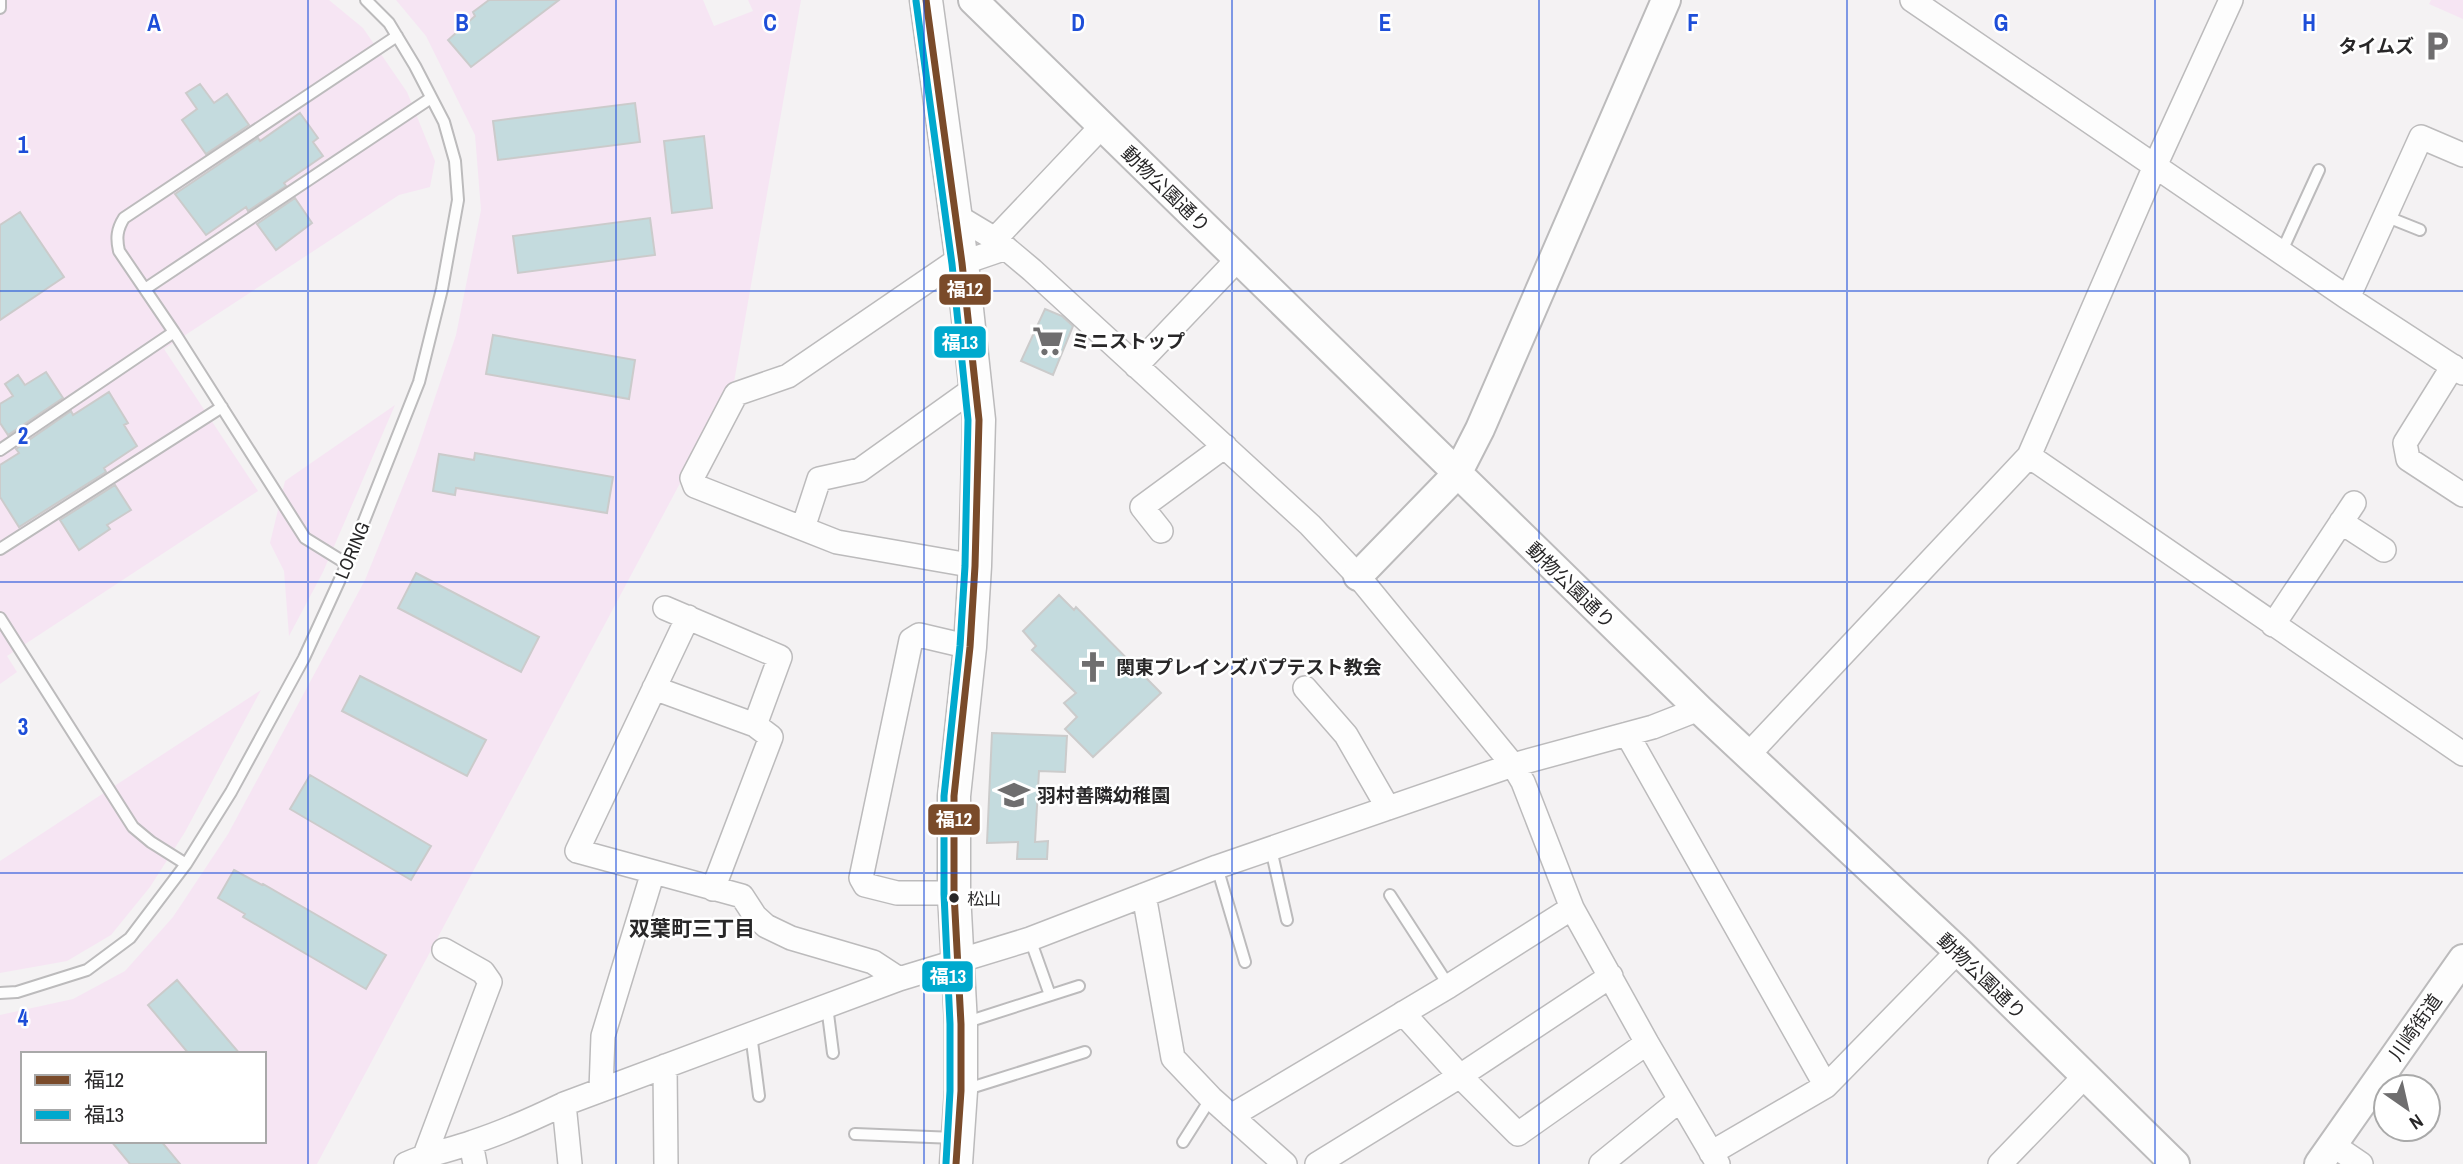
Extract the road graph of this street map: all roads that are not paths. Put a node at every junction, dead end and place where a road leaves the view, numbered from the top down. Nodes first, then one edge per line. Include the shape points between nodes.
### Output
1 (0, 0) edge
2 (366, 0) edge
3 (926, 0) edge
4 (973, 0) edge
5 (1666, 0) edge
6 (1912, 0) edge
7 (2231, 0) edge
8 (0, 8) edge
9 (397, 36) junction
10 (431, 98) junction
11 (1102, 126) junction
12 (2463, 155) edge
13 (2155, 166) junction
14 (2319, 170) dead end
15 (955, 215) junction
16 (2385, 216) junction
17 (2420, 230) dead end
18 (1000, 243) junction
19 (2281, 253) junction
20 (1238, 259) junction
21 (962, 260) junction
22 (145, 289) junction
23 (2348, 298) junction
24 (174, 332) junction
25 (1136, 366) junction
26 (2460, 368) edge
27 (976, 387) junction
28 (222, 407) junction
29 (1225, 446) junction
30 (0, 450) edge
31 (2029, 456) junction
32 (1457, 474) junction
33 (2463, 495) edge
34 (803, 528) junction
35 (1161, 531) dead end
36 (0, 549) edge
37 (2384, 550) dead end
38 (347, 564) junction
39 (975, 566) junction
40 (1358, 576) junction
41 (665, 608) dead end
42 (688, 617) junction
43 (0, 618) edge
44 (2273, 625) junction
45 (970, 647) junction
46 (654, 688) junction
47 (1304, 688) dead end
48 (1699, 709) junction
49 (755, 725) junction
50 (1627, 734) junction
51 (2463, 754) edge
52 (1748, 755) junction
53 (1513, 765) junction
54 (1388, 808) junction
55 (1271, 849) junction
56 (186, 864) junction
57 (1217, 867) junction
58 (653, 872) junction
59 (713, 889) junction
60 (954, 893) junction
61 (1144, 895) junction
62 (1390, 895) dead end
63 (1572, 908) junction
64 (1287, 920) dead end
65 (1030, 939) junction
66 (444, 950) dead end
67 (1958, 951) junction
68 (2463, 959) edge
69 (959, 960) junction
70 (1245, 962) dead end
71 (1611, 976) junction
72 (899, 979) junction
73 (1079, 986) dead end
74 (1449, 986) junction
75 (0, 993) edge
76 (1050, 995) junction
77 (827, 1006) junction
78 (1403, 1013) junction
79 (961, 1024) junction
80 (751, 1034) junction
81 (1647, 1044) junction
82 (1085, 1052) dead end
83 (833, 1053) dead end
84 (665, 1066) junction
85 (1460, 1076) junction
86 (2085, 1076) junction
87 (1826, 1086) junction
88 (601, 1090) junction
89 (961, 1091) junction
90 (759, 1096) dead end
91 (1211, 1098) junction
92 (1680, 1100) junction
93 (564, 1104) junction
94 (1231, 1116) junction
95 (855, 1134) dead end
96 (1183, 1142) dead end
97 (957, 1151) edge
98 (473, 1154) edge
99 (2326, 1155) edge
100 (415, 1159) edge
101 (1715, 1159) edge
102 (570, 1164) edge
103 (666, 1164) edge
104 (1285, 1164) edge
105 (1318, 1164) edge
106 (1601, 1164) edge
107 (2000, 1164) edge
108 (2175, 1164) edge
109 (2361, 1164) edge

1 - 8 lane
2 - 9 lane, LORING
3 - 15 main road
4 - 11 street, 動物公園通り
5 - 32 street
6 - 13 street
7 - 13 street
9 - 10 lane, LORING
9 - 22 lane via 124,218 118,227 119,251
10 - 22 lane
10 - 38 lane, LORING via 444,122 455,161 458,200 442,289 419,382
11 - 18 street
11 - 20 street, 動物公園通り
12 - 16 street via 2421,137
13 - 19 street
13 - 31 street
14 - 19 lane
15 - 18 street
15 - 21 main road
16 - 17 lane
16 - 23 street
18 - 21 street
18 - 25 street
19 - 23 street
20 - 25 street
20 - 32 street, 動物公園通り
21 - 27 main road
21 - 34 street via 788,376 736,394 692,478 695,486
22 - 24 lane
23 - 26 street
24 - 28 lane
24 - 30 lane
25 - 29 street
26 - 33 street via 2405,443 2408,459
27 - 34 street via 860,470 818,479
27 - 39 main road
28 - 36 lane
28 - 38 lane via 305,538
29 - 35 street via 1142,507
29 - 40 street
31 - 44 street
31 - 52 street
32 - 40 street
32 - 48 street, 動物公園通り
34 - 39 street via 848,544
37 - 44 street via 2348,512
38 - 56 lane, LORING via 304,658
39 - 45 main road
40 - 53 street
41 - 42 street
42 - 46 street
42 - 49 street via 780,657
43 - 56 lane via 133,827
44 - 51 street
45 - 60 main road via 954,796
45 - 60 street via 919,635 911,640 861,878 865,885 897,893
46 - 49 street
46 - 58 street via 577,851
47 - 54 street via 1346,735
48 - 50 street
48 - 52 street, 動物公園通り
49 - 59 street via 771,737
50 - 53 street
50 - 87 street
52 - 67 street, 動物公園通り
53 - 54 street
53 - 63 street
54 - 55 street
55 - 57 street
55 - 64 lane
56 - 75 lane, LORING via 130,937 87,970
57 - 61 street
57 - 70 lane
58 - 59 street
58 - 88 street via 603,1036
59 - 72 street via 742,896 766,926 873,962
60 - 69 main road
61 - 65 street
61 - 91 street via 1173,1058
62 - 74 lane
63 - 71 street
63 - 74 street
65 - 69 street
65 - 76 lane
66 - 100 street via 484,972 489,982
67 - 86 street, 動物公園通り
67 - 87 street
68 - 99 street, 川崎街道
69 - 72 street
69 - 79 main road
71 - 81 street
71 - 85 street
72 - 77 street
73 - 76 lane
74 - 78 street
76 - 79 lane
77 - 80 street
77 - 83 lane
78 - 85 street
78 - 94 street
79 - 89 main road
80 - 84 street
80 - 90 lane
81 - 85 street via 1518,1134
81 - 92 street
82 - 89 lane
84 - 88 street
84 - 103 street
85 - 105 street
86 - 107 street
86 - 108 street, 動物公園通り
87 - 101 street
88 - 93 street
89 - 97 main road
91 - 94 street
91 - 96 lane
92 - 101 street
92 - 106 street
93 - 98 street
93 - 102 street
94 - 104 street
95 - 97 lane
98 - 100 street
99 - 109 street

